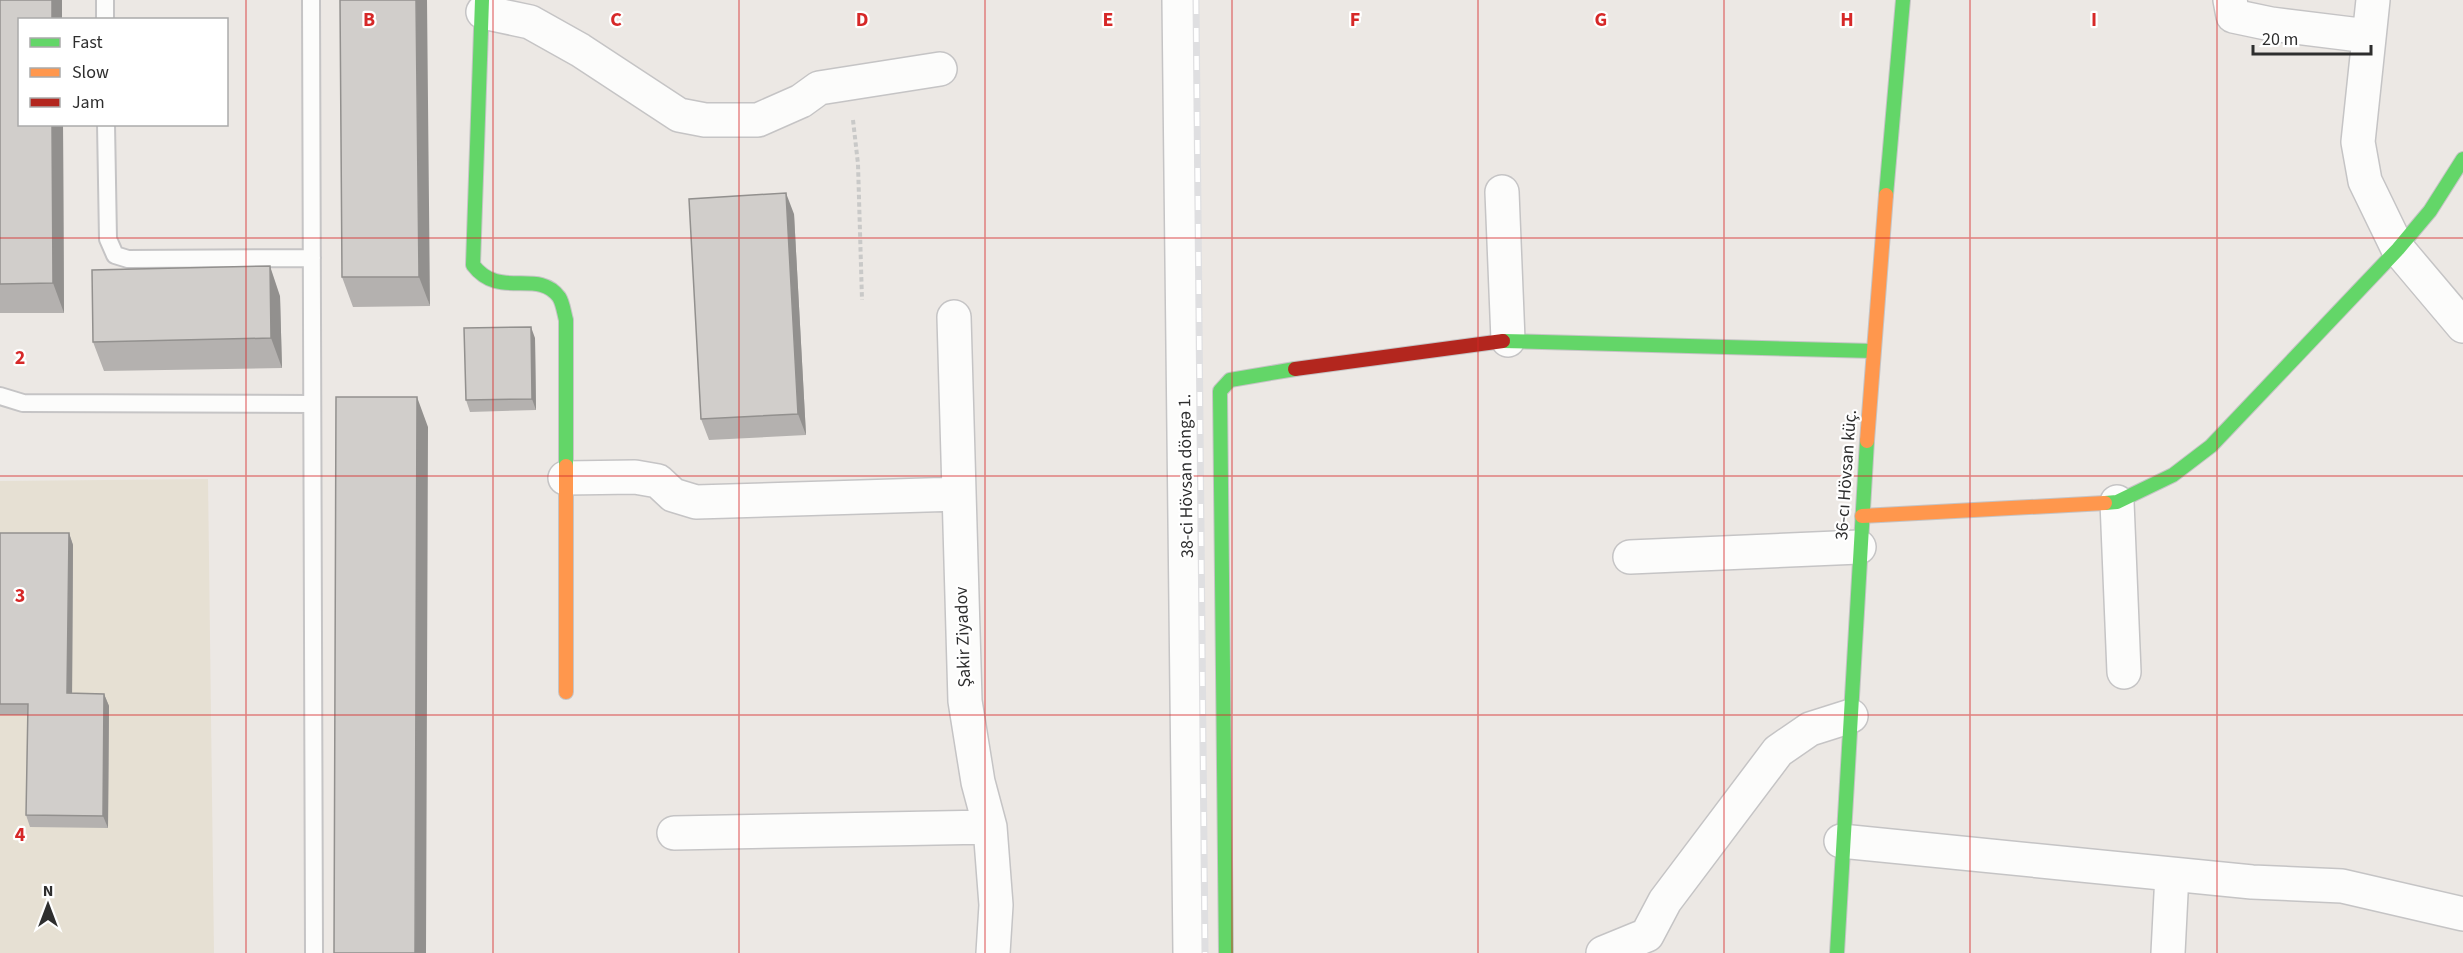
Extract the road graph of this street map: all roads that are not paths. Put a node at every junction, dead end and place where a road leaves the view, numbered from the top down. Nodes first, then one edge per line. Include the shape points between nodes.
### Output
1 (105, 0) edge
2 (311, 0) edge
3 (1179, 0) edge
4 (1903, 0) edge
5 (2230, 0) edge
6 (2373, 0) edge
7 (483, 6) edge
8 (105, 18) edge
9 (2368, 36) junction
10 (940, 69) dead end
11 (106, 126) edge
12 (2463, 159) edge
13 (1502, 192) dead end
14 (2398, 249) junction
15 (312, 258) junction
16 (954, 317) dead end
17 (2463, 326) edge
18 (1508, 340) junction
19 (1873, 351) junction
20 (0, 396) edge
21 (312, 404) junction
22 (565, 478) junction
23 (958, 494) junction
24 (2117, 502) junction
25 (1860, 532) junction
26 (1630, 557) dead end
27 (2124, 672) dead end
28 (566, 692) dead end
29 (1851, 716) junction
30 (990, 827) junction
31 (674, 833) dead end
32 (1842, 841) junction
33 (2172, 874) junction
34 (2463, 914) edge
35 (1650, 944) edge
36 (314, 953) edge
37 (993, 953) edge
38 (1190, 953) edge
39 (1226, 953) edge
40 (1603, 953) edge
41 (1837, 953) edge
42 (2168, 953) edge

1 - 8 lane
2 - 15 lane
3 - 38 street, 38-ci Hövsan döngə 1.
4 - 19 street, 36-cı Hövsan küç.
5 - 9 street via 2233,16
6 - 9 street
7 - 10 street via 530,22 679,115 705,120 758,120 801,101 819,88
7 - 22 street via 473,265 478,276 492,283 545,285 559,297 566,320
9 - 14 street via 2358,142 2365,181
11 - 15 lane via 108,240 115,255 128,259
12 - 14 street via 2430,211
13 - 18 street
14 - 17 street
14 - 24 street via 2211,446 2173,475
15 - 21 lane
16 - 23 street, Şakir Ziyadov
18 - 19 street
18 - 39 street via 1248,375 1230,380 1220,391
19 - 25 street, 36-cı Hövsan küç.
20 - 21 lane via 23,403
21 - 36 lane
22 - 23 street via 635,477 658,481 673,495 696,502
22 - 28 street
23 - 30 street, Şakir Ziyadov via 965,701 978,782
24 - 25 street
24 - 27 street
25 - 26 street
25 - 29 street, 36-cı Hövsan küç.
29 - 32 street, 36-cı Hövsan küç.
29 - 35 street via 1810,729 1778,751 1665,901
30 - 31 street
30 - 37 street, Şakir Ziyadov via 996,905
32 - 33 street
32 - 41 street, 36-cı Hövsan küç.
33 - 34 street via 2342,886
33 - 42 street
35 - 40 street

